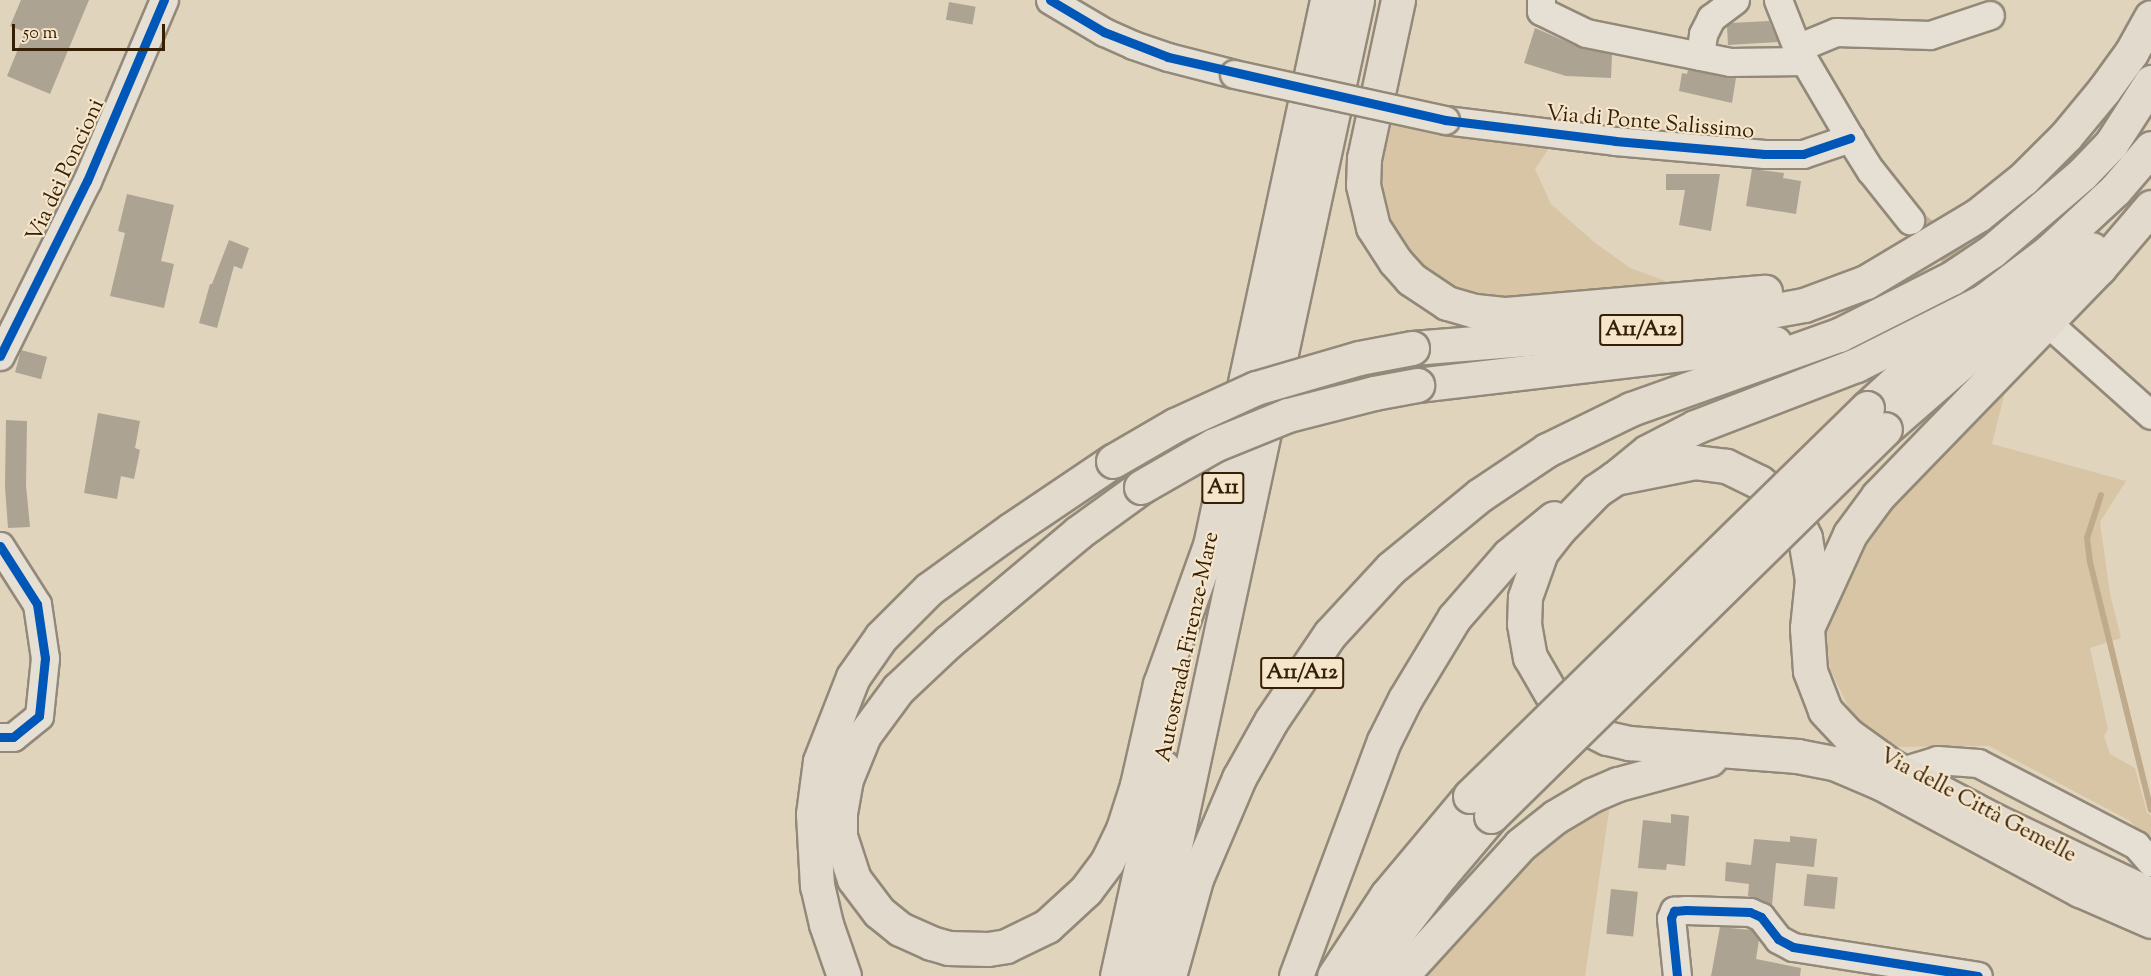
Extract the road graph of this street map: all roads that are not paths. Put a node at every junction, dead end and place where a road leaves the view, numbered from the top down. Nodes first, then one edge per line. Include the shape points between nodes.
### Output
1 (164, 0) edge
2 (1050, 0) edge
3 (1327, 0) edge
4 (1357, 0) edge
5 (1398, 0) edge
6 (1541, 0) edge
7 (1735, 0) edge
8 (1778, 0) edge
9 (1990, 15) dead end
10 (2151, 17) edge
11 (1801, 55) junction
12 (1700, 56) junction
13 (2151, 82) edge
14 (1850, 138) junction
15 (2151, 148) edge
16 (2151, 200) edge
17 (2151, 207) edge
18 (1910, 220) tunnel mouth
19 (1866, 282) junction
20 (1985, 300) junction
21 (2059, 333) dead end
22 (1839, 335) junction
23 (0, 356) edge
24 (2151, 416) edge
25 (1876, 418) junction
26 (1605, 484) junction
27 (1211, 542) junction
28 (0, 546) edge
29 (1807, 628) junction
30 (0, 737) edge
31 (1741, 750) junction
32 (1902, 771) junction
33 (1481, 806) junction
34 (2151, 862) edge
35 (2151, 895) edge
36 (2151, 921) edge
37 (844, 976) edge
38 (1117, 976) edge
39 (1147, 976) edge
40 (1169, 976) edge
41 (1296, 976) edge
42 (1334, 976) edge
43 (1364, 976) edge
44 (1401, 976) edge
45 (1677, 976) edge
46 (1978, 976) edge

1 - 23 street, Via dei Poncioni via 87,181
2 - 14 street, Via di Ponte Salissimo, bridge via 1104,32 1168,57 1445,120 1592,139 1764,154 1803,154
3 - 27 main road, Autostrada Firenze-Mare / A11
4 - 39 main road, Autostrada Firenze-Mare / A11
5 - 19 main road via 1364,158 1363,185 1373,227 1383,245 1411,279 1428,292 1474,311 1506,314
6 - 12 street via 1541,11 1586,33
7 - 12 street via 1711,18 1703,34
8 - 11 street
9 - 11 street via 1930,35 1836,32
10 - 19 main road, A11/A12 via 2104,90 2023,179 1978,215
11 - 12 street via 1730,62
11 - 14 street
13 - 22 main road, A11/A12 via 2111,144 2038,214 1952,278
14 - 18 street
15 - 20 main road via 2115,190 2048,252
16 - 25 main road
17 - 29 main road via 2099,268 1867,509 1843,548
19 - 37 main road, A11/A12, bridge via 1804,305 1726,320 1412,348 1359,358 1256,388 1175,425 1012,529 929,589 881,637 853,677 820,761 813,822 817,886
20 - 25 main road
20 - 26 main road via 1856,365 1695,427 1647,452
21 - 24 street
22 - 27 main road, bridge via 1374,393 1288,415 1214,445 1141,487 1079,531 949,641 898,689 864,735 846,779 840,836 854,879 879,912 931,943 948,948 988,948 1006,946 1047,926 1086,890 1107,862 1123,828 1160,684
22 - 40 main road, A11/A12 via 1631,409 1547,450 1480,495 1391,568 1330,634 1271,721 1239,778 1196,879
25 - 33 main road, bridge
26 - 29 main road, Via delle Città Gemelle via 1681,463 1708,463 1743,473 1772,491 1791,508 1805,538 1812,580
26 - 31 main road, Via delle Città Gemelle via 1549,540 1535,565 1525,597 1524,624 1530,657 1547,690 1567,714 1607,738 1670,747
26 - 41 main road via 1536,530 1509,555 1454,618 1431,654 1383,741
27 - 38 main road, Autostrada Firenze-Mare / A11
28 - 30 street via 37,604 45,658 39,716 13,737
29 - 32 main road, Via delle Città Gemelle via 1810,671 1825,710 1848,735
31 - 36 main road, Via delle Città Gemelle via 1817,759 1860,774 2080,891
31 - 44 main road via 1644,775 1570,807 1520,844
32 - 34 street via 1937,760 1978,763 2136,845
32 - 35 main road, Via delle Città Gemelle
33 - 42 main road via 1387,895
33 - 43 main road via 1416,906
45 - 46 street via 1671,918 1674,911 1686,910 1750,912 1761,917 1778,939 1793,947

